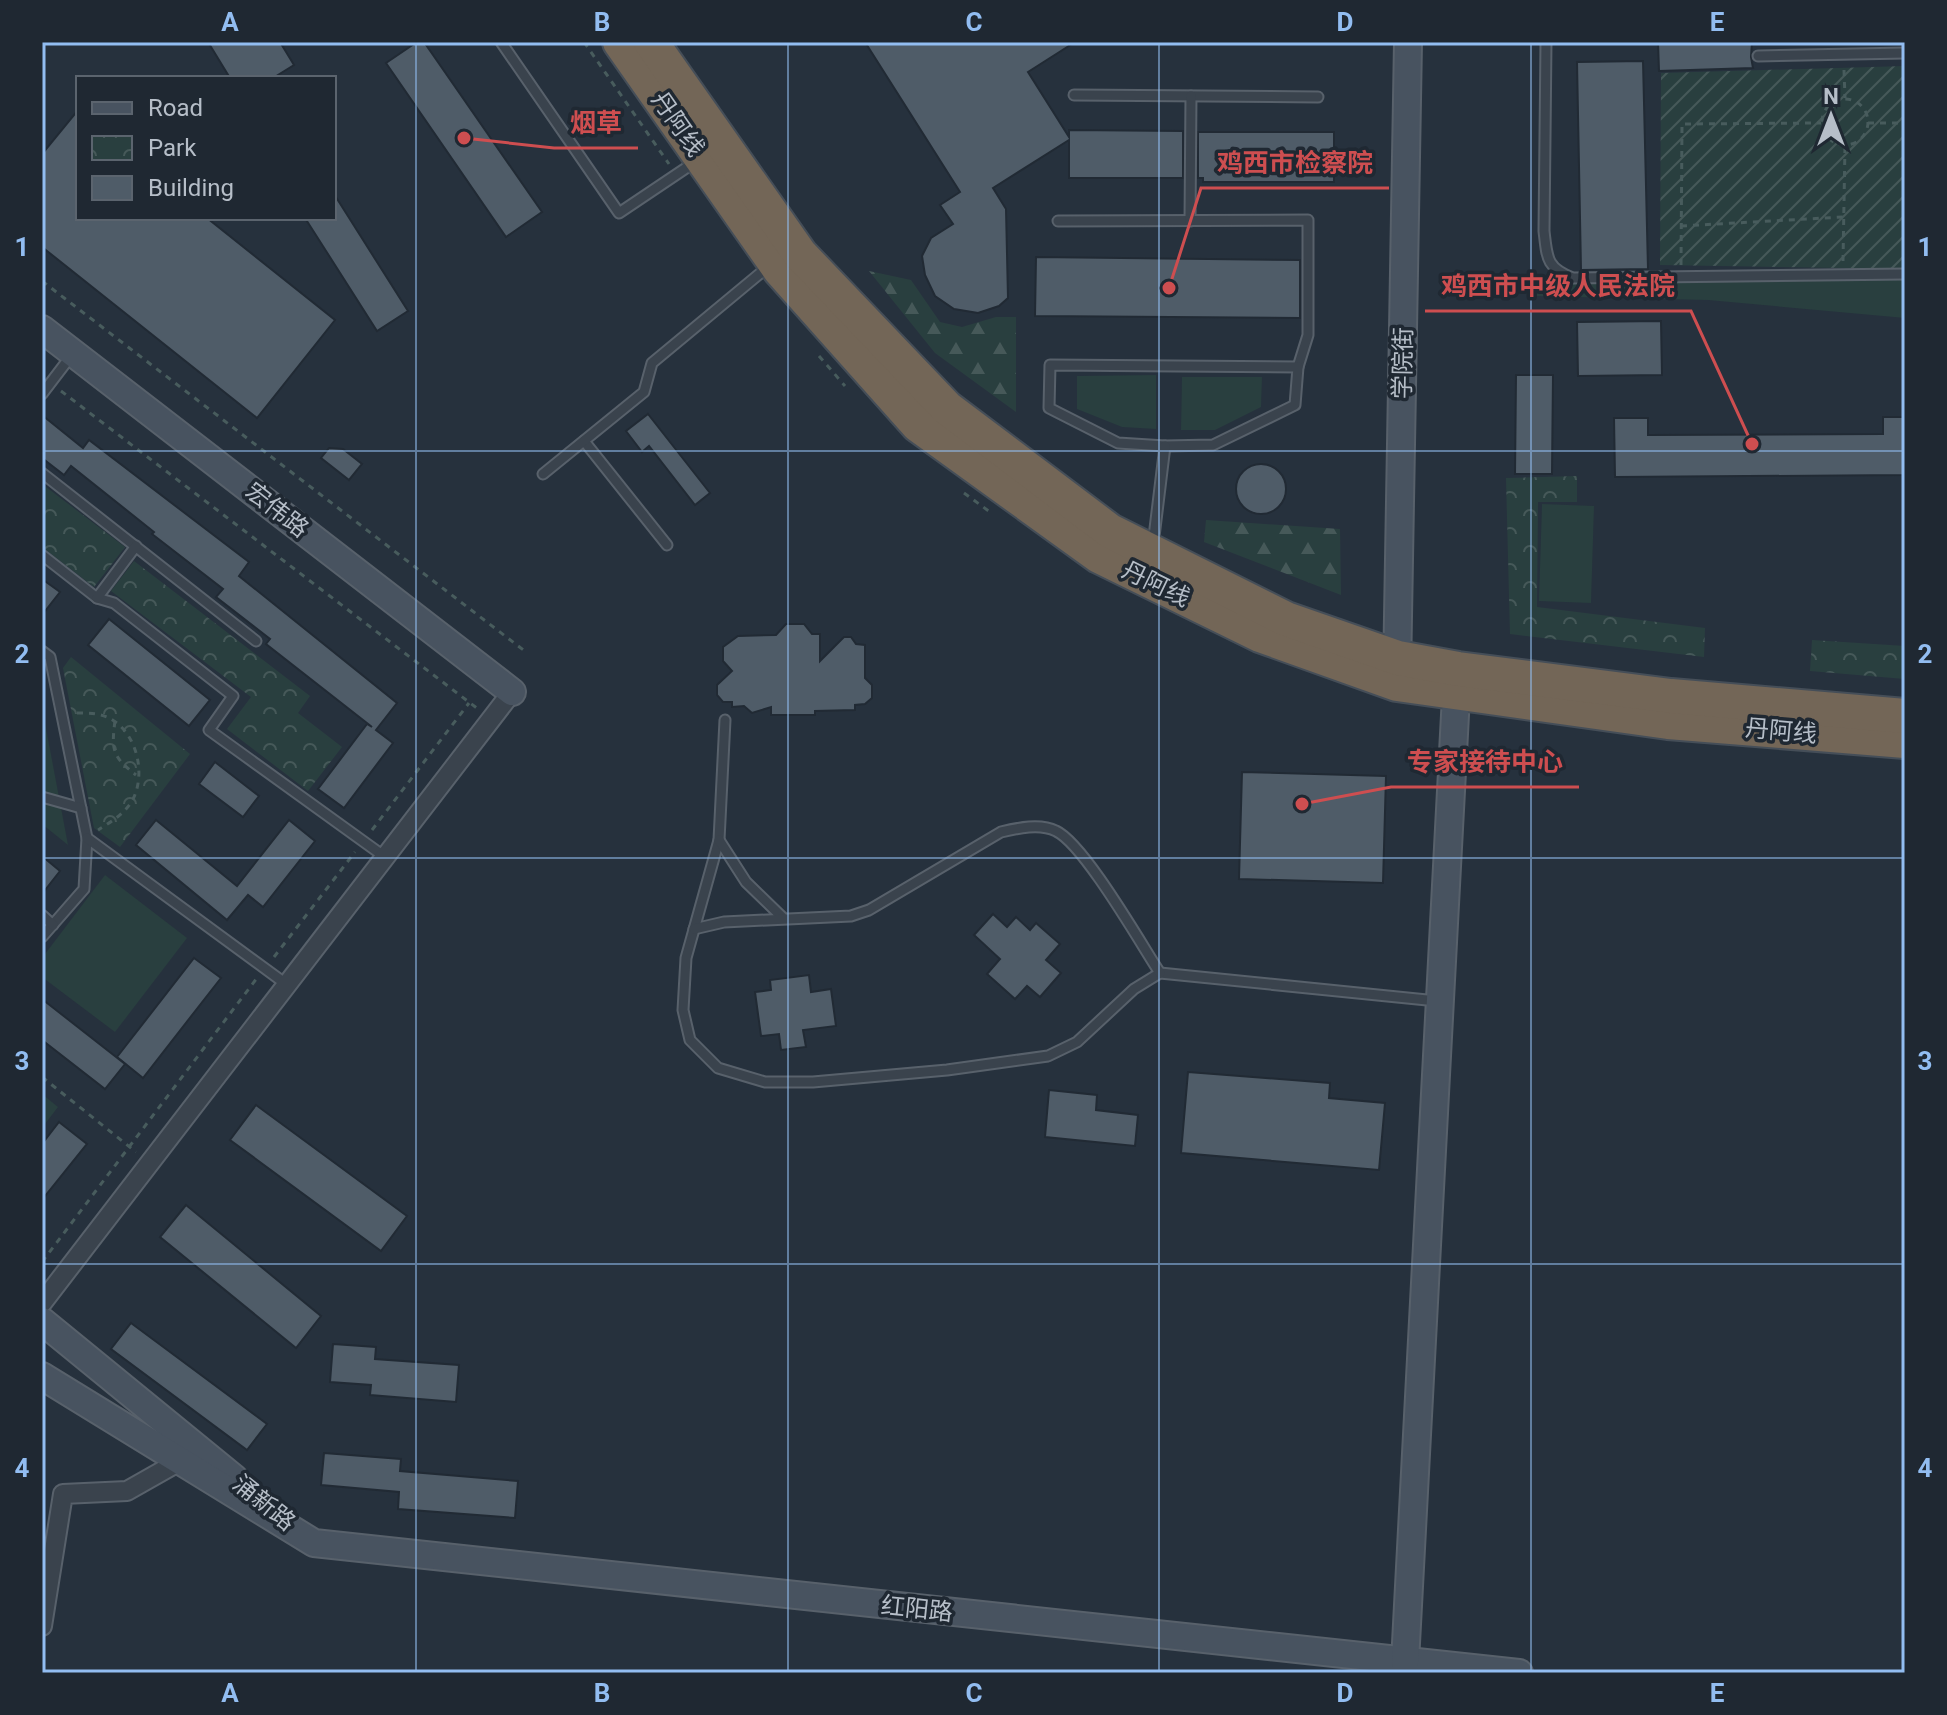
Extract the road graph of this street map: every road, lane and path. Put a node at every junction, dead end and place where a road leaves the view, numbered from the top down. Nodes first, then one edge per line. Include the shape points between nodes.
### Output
1 (501, 42) edge
2 (584, 42) edge
3 (620, 42) edge
4 (651, 42) edge
5 (1408, 42) edge
6 (1546, 42) edge
7 (1905, 53) edge
8 (1844, 54) junction
9 (1758, 56) dead end
10 (1074, 95) dead end
11 (1191, 96) junction
12 (1318, 97) dead end
13 (1845, 98) junction
14 (1821, 123) junction
15 (1868, 123) junction
16 (1905, 123) edge
17 (1845, 145) junction
18 (689, 166) junction
19 (1843, 217) junction
20 (1058, 221) dead end
21 (1190, 221) junction
22 (1681, 226) junction
23 (774, 261) junction
24 (1905, 274) edge
25 (1842, 275) junction
26 (1681, 277) junction
27 (42, 281) edge
28 (42, 329) edge
29 (815, 351) dead end
30 (73, 353) junction
31 (1298, 367) junction
32 (50, 383) junction
33 (845, 385) dead end
34 (42, 394) edge
35 (584, 441) junction
36 (1165, 446) junction
37 (42, 473) edge
38 (543, 474) dead end
39 (961, 490) dead end
40 (998, 517) dead end
41 (667, 545) dead end
42 (136, 546) junction
43 (1153, 552) junction
44 (42, 555) edge
45 (97, 598) junction
46 (256, 641) dead end
47 (42, 651) edge
48 (526, 652) dead end
49 (1398, 671) junction
50 (1457, 680) junction
51 (512, 692) joint
52 (469, 703) junction
53 (62, 714) junction
54 (1905, 716) edge
55 (491, 719) junction
56 (725, 720) dead end
57 (115, 721) junction
58 (1905, 741) edge
59 (138, 777) junction
60 (42, 797) edge
61 (81, 808) junction
62 (87, 838) junction
63 (719, 840) junction
64 (363, 841) junction
65 (385, 857) junction
66 (42, 915) edge
67 (782, 917) junction
68 (53, 925) junction
69 (694, 929) junction
70 (42, 937) edge
71 (265, 969) junction
72 (1160, 973) junction
73 (286, 984) junction
74 (1440, 1001) junction
75 (42, 1077) edge
76 (130, 1147) junction
77 (150, 1162) junction
78 (42, 1262) edge
79 (42, 1303) edge
80 (42, 1321) edge
81 (42, 1376) edge
82 (180, 1461) junction
83 (314, 1543) junction
84 (42, 1626) edge
85 (1405, 1662) junction
86 (1519, 1673) edge

1 - 18 lane via 619,213
2 - 18 path via 646,135
3 - 18 highway, 丹阿线
4 - 43 highway, 丹阿线 via 800,254 947,408 1110,531
5 - 49 street, 学院街
6 - 26 lane via 1547,258 1557,272 1573,278
7 - 8 lane
8 - 9 lane
8 - 13 path
10 - 11 lane
11 - 12 lane
11 - 21 lane
13 - 14 path via 1825,108
13 - 15 path via 1859,103
14 - 17 path via 1827,137
14 - 22 path via 1682,124
15 - 16 path
15 - 17 path via 1862,138
17 - 19 path
18 - 23 highway, 丹阿线
19 - 22 path
19 - 25 path
20 - 21 lane
21 - 31 lane via 1308,220 1308,335
22 - 26 path
23 - 35 lane via 652,363 644,392
23 - 49 highway, 丹阿线 via 918,425 1099,556 1260,635
24 - 25 lane
25 - 26 lane
27 - 48 path
28 - 30 street, 宏伟路
29 - 33 path
30 - 32 lane
30 - 51 street, 宏伟路
31 - 36 lane via 1295,405 1213,445
31 - 36 lane via 1050,365 1049,408 1118,443
32 - 34 lane
32 - 52 path
35 - 38 lane
35 - 41 lane
36 - 43 lane
37 - 42 lane
39 - 40 path
42 - 45 lane
42 - 46 lane
43 - 49 highway, 丹阿线
44 - 45 lane
45 - 64 lane via 114,603 233,696 209,730
47 - 53 lane via 50,657
49 - 50 highway, 丹阿线
50 - 54 highway, 丹阿线
50 - 58 highway, 丹阿线 via 1668,722
50 - 74 street
51 - 55 street
52 - 55 path
52 - 64 path
53 - 57 path via 94,713
53 - 61 lane
55 - 65 street
56 - 63 lane
57 - 59 path via 132,741
57 - 59 path via 112,744 117,760
59 - 62 path via 133,800
60 - 61 lane
61 - 62 lane
62 - 68 lane via 84,889
62 - 71 lane
63 - 67 lane via 746,882
63 - 69 lane
64 - 65 lane
64 - 71 path
65 - 73 street
66 - 68 lane
67 - 69 lane
67 - 72 lane via 851,916 869,910 1001,832 1023,826 1056,831 1080,851
68 - 70 lane
69 - 72 lane via 686,958 683,1010 690,1040 718,1068 765,1082 947,1070 1048,1056 1077,1042 1134,989
71 - 73 lane
71 - 76 path
72 - 74 lane
73 - 77 street
74 - 85 street
75 - 76 path
76 - 77 path
76 - 78 path
77 - 79 street
80 - 83 street, 涌新路
81 - 82 street, 涌新路
82 - 83 street, 涌新路
82 - 84 street via 127,1491 63,1494
83 - 85 street, 红阳路
85 - 86 street, 红阳路

